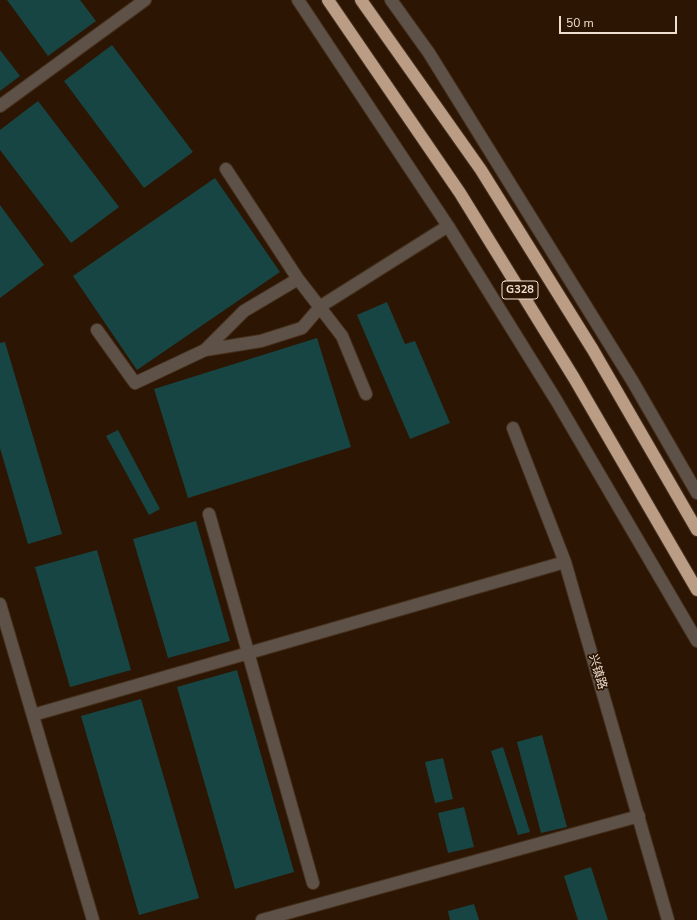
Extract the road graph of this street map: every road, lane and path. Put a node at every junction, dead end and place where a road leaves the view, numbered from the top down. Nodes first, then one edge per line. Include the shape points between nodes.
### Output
1 (145, 0) edge
2 (298, 0) edge
3 (328, 0) edge
4 (361, 0) edge
5 (391, 0) edge
6 (0, 106) edge
7 (226, 169) dead end
8 (448, 226) junction
9 (298, 279) junction
10 (321, 306) junction
11 (97, 330) dead end
12 (205, 350) junction
13 (366, 394) dead end
14 (513, 428) dead end
15 (697, 493) edge
16 (209, 514) dead end
17 (697, 530) edge
18 (565, 562) junction
19 (697, 590) edge
20 (0, 604) edge
21 (697, 641) edge
22 (248, 653) junction
23 (33, 715) junction
24 (639, 816) junction
25 (314, 883) dead end
26 (93, 920) edge
27 (262, 920) edge
28 (668, 920) edge

1 - 6 street
2 - 8 street
3 - 19 highway, G328 via 460,193 574,378
4 - 17 highway, G328 via 485,176 592,350
5 - 15 street via 454,93 633,382
7 - 9 street
8 - 10 street
8 - 21 street via 556,400
9 - 10 street
9 - 12 street via 244,311
10 - 12 street via 302,328 261,341
10 - 13 street via 342,336
11 - 12 street via 135,382
14 - 18 street, 兴镇路
16 - 22 street
18 - 22 street
18 - 24 street, 兴镇路
20 - 23 street
22 - 23 street
22 - 25 street
23 - 26 street
24 - 27 street
24 - 28 street, 兴镇路

